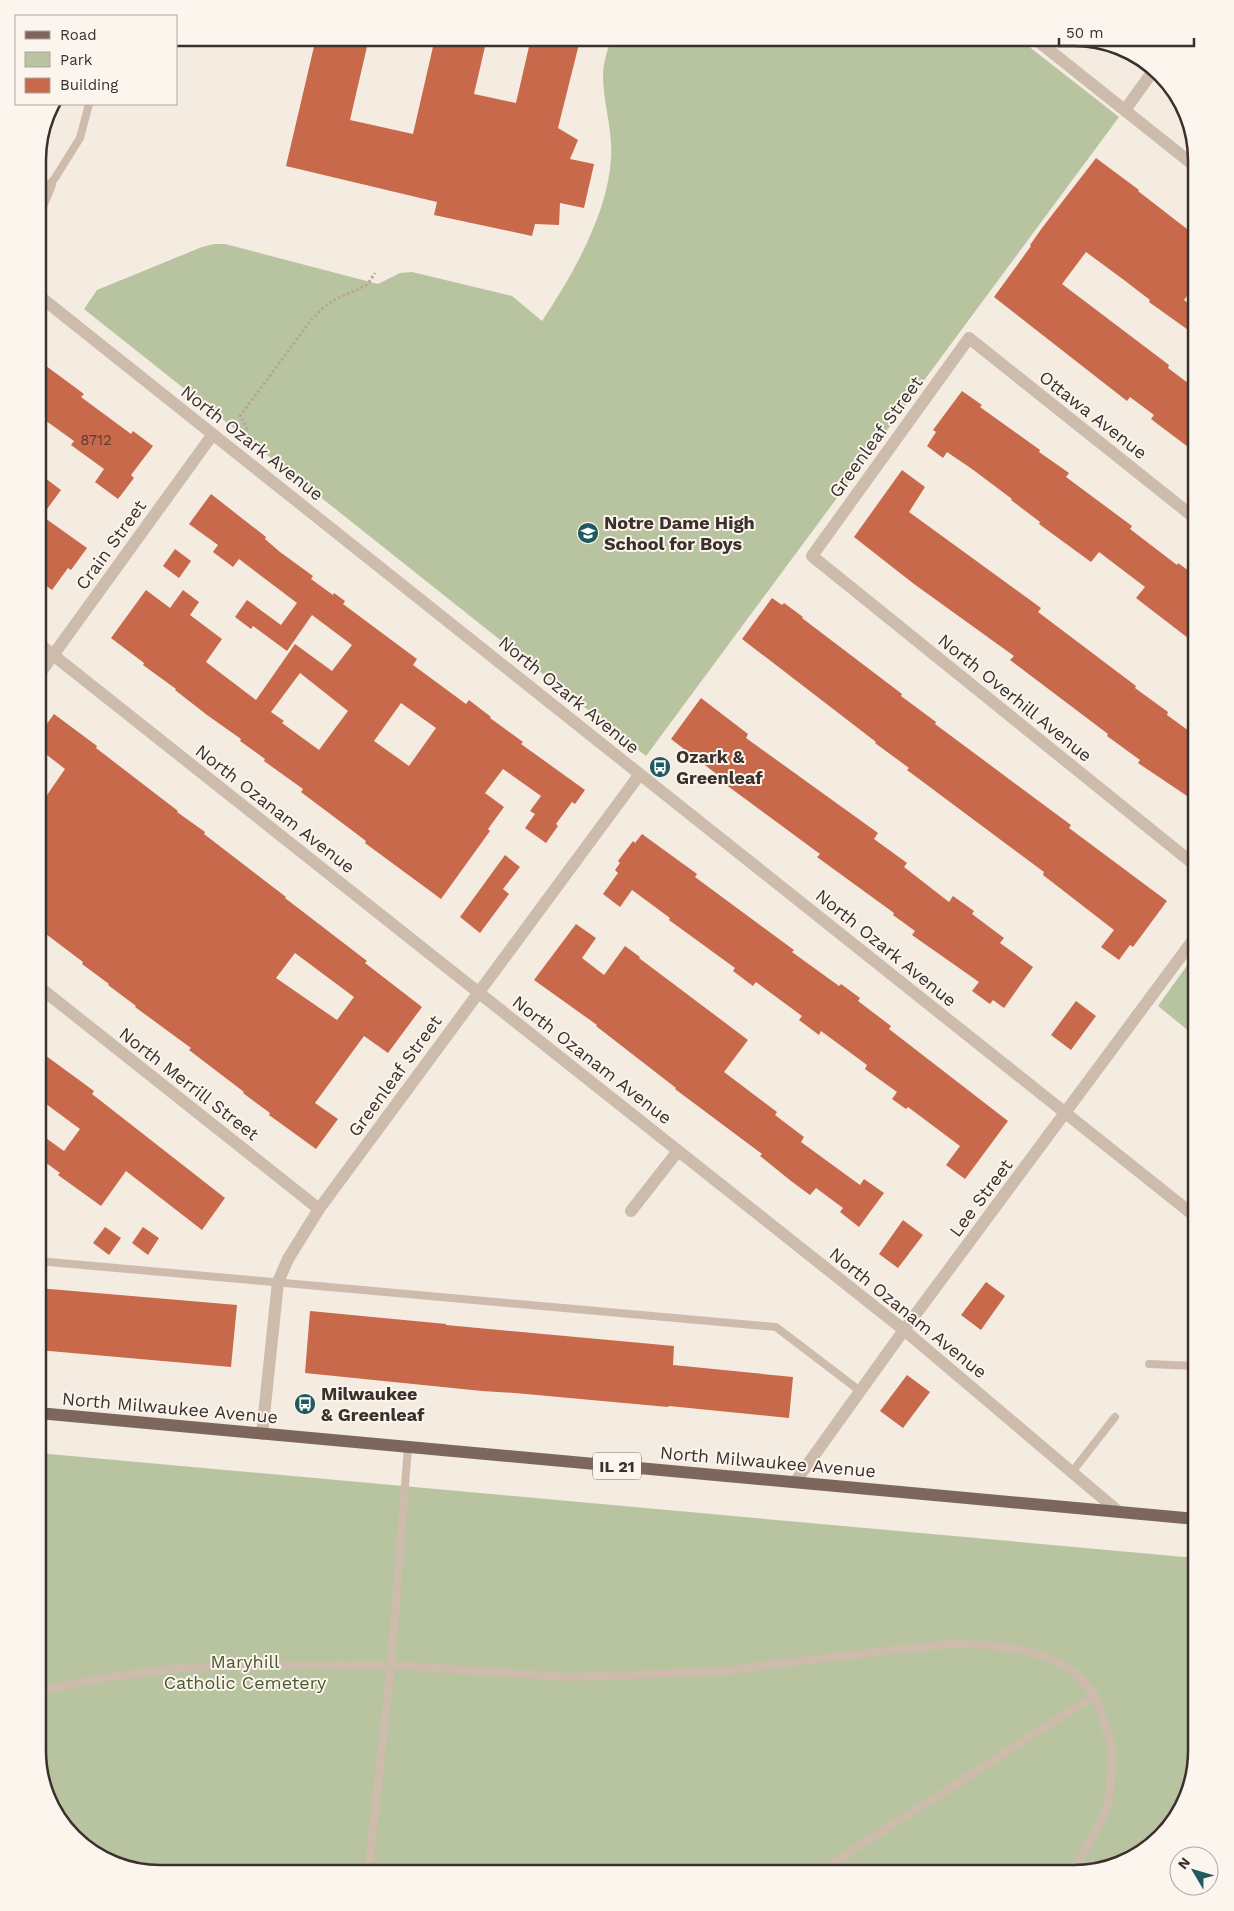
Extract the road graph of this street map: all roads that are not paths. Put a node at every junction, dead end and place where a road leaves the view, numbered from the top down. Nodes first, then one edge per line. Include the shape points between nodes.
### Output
1 (1044, 46) edge
2 (1150, 76) edge
3 (89, 105) edge
4 (1124, 110) junction
5 (1188, 161) edge
6 (55, 178) junction
7 (46, 189) edge
8 (46, 200) edge
9 (46, 301) edge
10 (969, 338) joint
11 (213, 434) junction
12 (1188, 513) edge
13 (812, 556) joint
14 (46, 649) edge
15 (53, 655) junction
16 (46, 665) edge
17 (640, 774) junction
18 (1188, 860) edge
19 (1188, 947) edge
20 (46, 992) edge
21 (478, 992) junction
22 (1066, 1113) junction
23 (678, 1151) junction
24 (319, 1209) junction
25 (631, 1211) dead end
26 (1188, 1211) edge
27 (46, 1262) edge
28 (278, 1282) junction
29 (904, 1330) junction
30 (1149, 1364) dead end
31 (1188, 1366) edge
32 (860, 1391) junction
33 (46, 1414) edge
34 (1115, 1417) dead end
35 (262, 1434) junction
36 (408, 1447) junction
37 (1072, 1472) junction
38 (795, 1482) junction
39 (1119, 1512) junction
40 (1188, 1518) edge
41 (391, 1665) junction
42 (46, 1689) edge
43 (1095, 1695) junction
44 (369, 1865) edge
45 (829, 1865) edge
46 (1076, 1865) edge

1 - 4 street
2 - 4 street
3 - 6 lane via 80,138
4 - 5 street
6 - 7 lane
6 - 8 lane
9 - 11 street, North Ozark Avenue
10 - 12 street, Ottawa Avenue
10 - 13 street, Greenleaf Street
11 - 15 street, Crain Street
11 - 17 street, North Ozark Avenue
13 - 18 street, North Overhill Avenue
14 - 15 street, North Ozanam Avenue
15 - 16 street, Crain Street
15 - 21 street, North Ozanam Avenue
17 - 21 street, Greenleaf Street
17 - 22 street, North Ozark Avenue
19 - 22 street, Lee Street
20 - 24 street, North Merrill Street
21 - 23 street, North Ozanam Avenue
21 - 24 street, Greenleaf Street
22 - 26 street, North Ozark Avenue
22 - 29 street, Lee Street
23 - 25 street
23 - 29 street, North Ozanam Avenue
24 - 28 street, Greenleaf Street via 288,1258
27 - 28 lane
28 - 32 lane via 776,1327
28 - 35 street, Greenleaf Street
29 - 32 street, Lee Street
29 - 37 street, North Ozanam Avenue
30 - 31 lane
32 - 38 street, Lee Street
33 - 35 main road, North Milwaukee Avenue / IL 21
34 - 37 lane
35 - 36 main road, North Milwaukee Avenue / IL 21
36 - 38 main road, North Milwaukee Avenue / IL 21
36 - 41 lane
37 - 39 street, North Ozanam Avenue
38 - 39 main road, North Milwaukee Avenue / IL 21
39 - 40 main road, North Milwaukee Avenue / IL 21
41 - 42 lane via 190,1667 103,1678
41 - 43 lane via 568,1677 641,1675 713,1672 944,1645 990,1645 1032,1652 1058,1661 1076,1674
41 - 44 lane
43 - 45 lane
43 - 46 lane via 1112,1748 1108,1805

